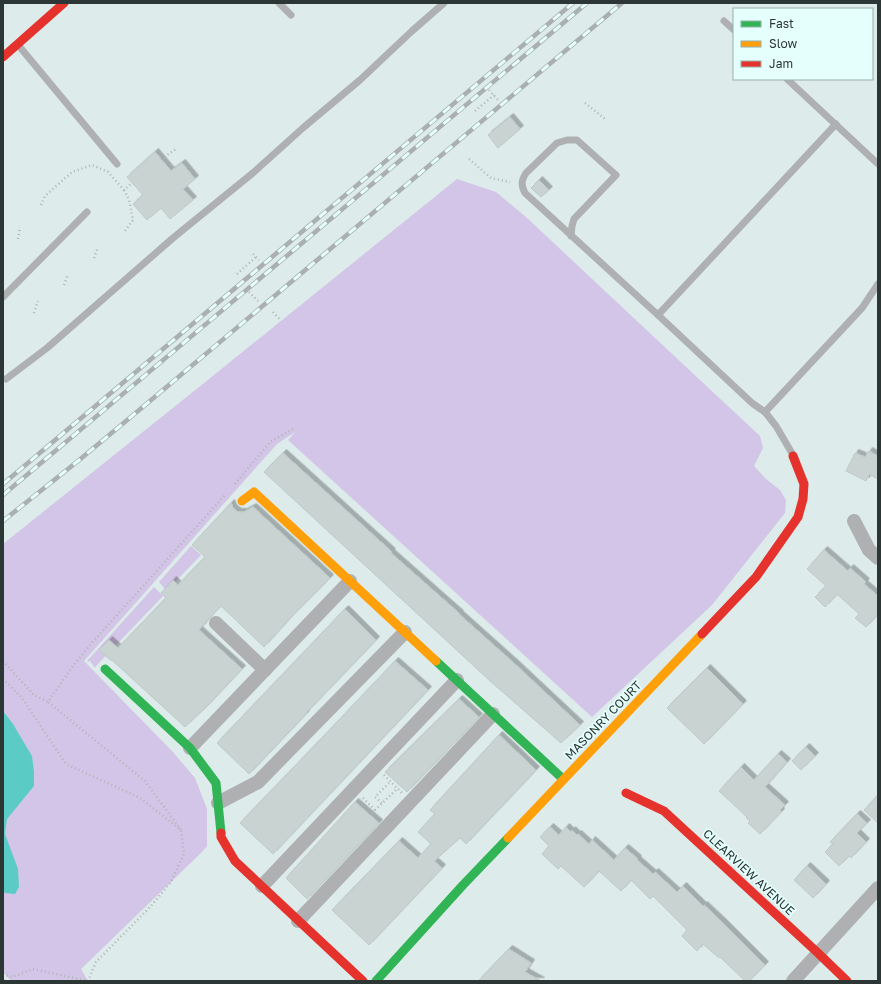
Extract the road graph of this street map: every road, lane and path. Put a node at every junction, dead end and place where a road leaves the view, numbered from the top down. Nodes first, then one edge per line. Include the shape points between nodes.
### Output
1 (64, 3) edge
2 (279, 3) edge
3 (444, 3) edge
4 (291, 15) dead end
5 (724, 21) dead end
6 (733, 29) edge
7 (17, 44) junction
8 (3, 57) edge
9 (788, 80) edge
10 (489, 90) dead end
11 (494, 95) junction
12 (498, 100) dead end
13 (585, 103) dead end
14 (475, 111) dead end
15 (605, 119) dead end
16 (836, 124) junction
17 (176, 148) dead end
18 (161, 159) dead end
19 (469, 159) dead end
20 (117, 164) dead end
21 (878, 164) edge
22 (510, 182) dead end
23 (132, 183) dead end
24 (124, 190) junction
25 (41, 205) dead end
26 (87, 212) dead end
27 (20, 227) dead end
28 (125, 231) dead end
29 (571, 236) junction
30 (18, 239) dead end
31 (98, 247) dead end
32 (253, 254) dead end
33 (256, 257) junction
34 (94, 258) dead end
35 (259, 260) dead end
36 (68, 274) dead end
37 (237, 274) dead end
38 (878, 284) edge
39 (64, 285) dead end
40 (249, 292) dead end
41 (3, 297) edge
42 (38, 301) dead end
43 (258, 301) dead end
44 (273, 312) dead end
45 (34, 313) dead end
46 (658, 315) junction
47 (281, 321) dead end
48 (4, 379) edge
49 (765, 412) junction
50 (293, 429) dead end
51 (793, 456) joint
52 (242, 501) dead end
53 (854, 521) dead end
54 (878, 558) edge
55 (350, 581) junction
56 (216, 623) dead end
57 (405, 632) junction
58 (3, 661) edge
59 (105, 669) dead end
60 (265, 670) junction
61 (3, 678) edge
62 (457, 680) junction
63 (48, 702) junction
64 (494, 714) junction
65 (190, 748) junction
66 (375, 766) junction
67 (564, 779) junction
68 (391, 782) junction
69 (398, 788) junction
70 (626, 793) dead end
71 (411, 802) junction
72 (218, 803) junction
73 (382, 803) junction
74 (372, 813) dead end
75 (181, 830) junction
76 (262, 886) junction
77 (878, 888) edge
78 (298, 921) junction
79 (818, 953) junction
80 (3, 974) edge
81 (3, 978) edge
82 (5, 981) edge
83 (363, 981) edge
84 (376, 981) edge
85 (793, 981) edge
86 (847, 981) edge

1 - 7 street
2 - 4 lane
3 - 48 lane via 254,172 173,238 47,348
5 - 6 lane
7 - 8 street
7 - 20 lane
9 - 16 lane
10 - 11 path
11 - 12 path
11 - 14 path
13 - 15 path
16 - 21 lane
16 - 46 lane
17 - 18 path
19 - 22 path via 491,178
23 - 24 path
24 - 25 path via 108,172 92,165 72,172 45,196
24 - 28 path via 133,220
26 - 41 lane
27 - 30 path
29 - 29 lane via 574,219 616,175 577,140 557,143 522,179 525,193
29 - 46 lane
31 - 34 path
32 - 33 path
33 - 35 path
33 - 37 path
36 - 39 path
38 - 49 lane via 862,308
40 - 43 path
42 - 45 path
44 - 47 path
46 - 49 lane via 752,403
49 - 51 lane
50 - 63 path via 270,442 200,524 90,645
51 - 67 street, MASONRY COURT via 804,484 798,517 756,577
52 - 55 street via 254,492
53 - 54 street via 869,550
55 - 57 street
55 - 60 street
56 - 60 street
57 - 62 street
57 - 72 street via 258,782
58 - 63 path via 34,695
59 - 65 street
60 - 65 street
61 - 75 path via 22,698 66,764 140,798
62 - 64 street
62 - 66 street
63 - 75 path via 145,781
64 - 67 street
64 - 71 street
65 - 72 street via 216,783
66 - 68 path
66 - 76 street
67 - 84 street, MASONRY COURT
68 - 69 path
68 - 73 path via 375,796
69 - 71 path
69 - 73 path
70 - 79 street, CLEARVIEW AVENUE via 664,811
71 - 78 street
72 - 76 street via 221,837 235,861
73 - 74 path
75 - 80 path via 184,854 171,882 96,962 88,981 33,969 12,977
76 - 78 street
77 - 79 street
78 - 83 street
79 - 85 street
79 - 86 street, CLEARVIEW AVENUE
81 - 82 path

